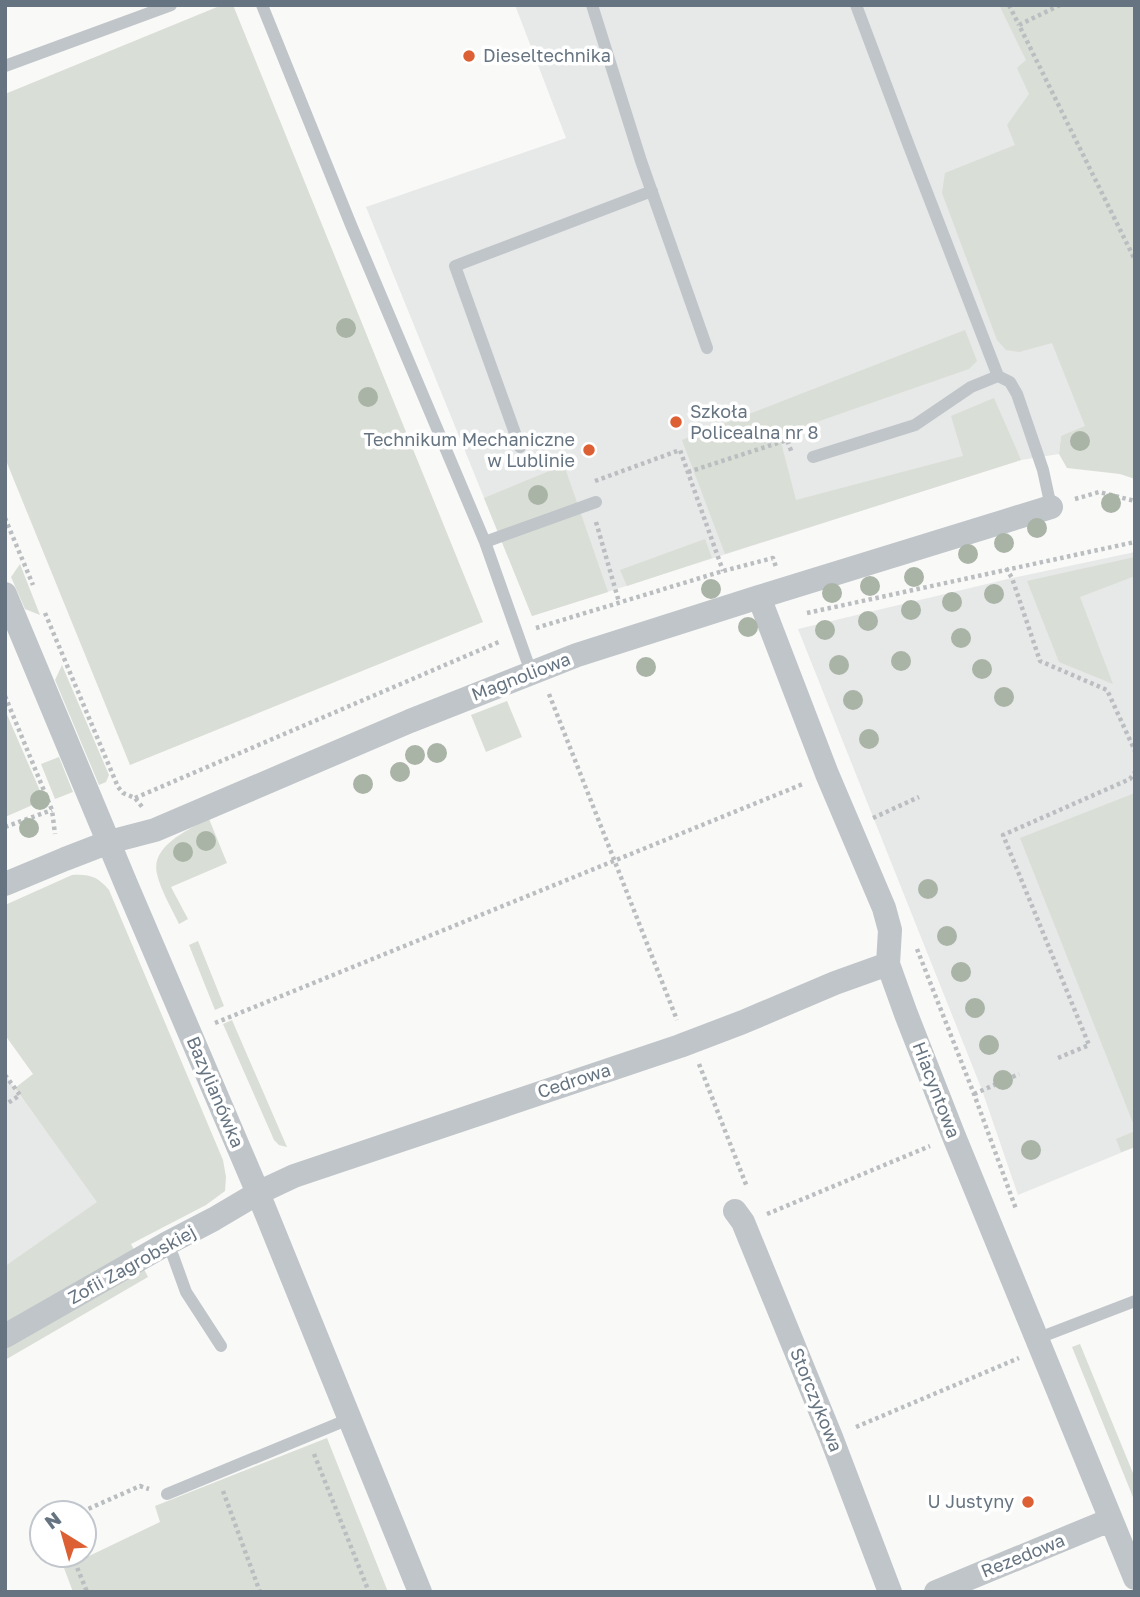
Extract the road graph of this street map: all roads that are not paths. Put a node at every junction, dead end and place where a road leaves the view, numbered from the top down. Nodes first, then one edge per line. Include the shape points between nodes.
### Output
1 (171, 5) edge
2 (262, 5) edge
3 (592, 5) edge
4 (856, 5) edge
5 (5, 66) edge
6 (652, 191) junction
7 (707, 348) dead end
8 (998, 376) junction
9 (520, 447) dead end
10 (813, 457) road end
11 (593, 503) road end
12 (1051, 507) joint
13 (485, 541) junction
14 (5, 594) edge
15 (759, 597) junction
16 (531, 672) junction
17 (109, 842) junction
18 (5, 884) edge
19 (888, 964) junction
20 (258, 1193) junction
21 (743, 1209) road end
22 (166, 1244) junction
23 (1135, 1301) edge
24 (5, 1336) edge
25 (1039, 1344) junction
26 (221, 1346) dead end
27 (349, 1419) junction
28 (167, 1494) road end
29 (1110, 1520) junction
30 (1135, 1578) edge
31 (420, 1592) edge
32 (890, 1592) edge
33 (936, 1592) edge

1 - 5 lane
2 - 13 lane
3 - 6 lane
4 - 8 lane
6 - 7 lane
6 - 9 lane via 455,266
8 - 10 lane via 971,387 915,425
8 - 12 lane via 1010,382 1017,394
11 - 13 lane
12 - 15 street, Magnoliowa
13 - 16 lane
14 - 17 street, Bazylianówka
15 - 16 street, Magnoliowa
15 - 19 street, Hiacyntowa via 884,908 890,930
16 - 17 street, Magnoliowa via 155,830
17 - 18 street, Magnoliowa
17 - 20 street, Bazylianówka
19 - 20 street, Cedrowa via 680,1046 309,1171
19 - 25 street, Hiacyntowa
20 - 22 street, Zofii Zagrobskiej
20 - 27 street, Bazylianówka
21 - 32 street, Storczykowa
22 - 24 street, Zofii Zagrobskiej
22 - 26 lane via 186,1292
23 - 25 lane
25 - 29 street, Hiacyntowa
27 - 28 lane
27 - 31 street, Bazylianówka
29 - 30 street, Hiacyntowa
29 - 33 street, Rezedowa

